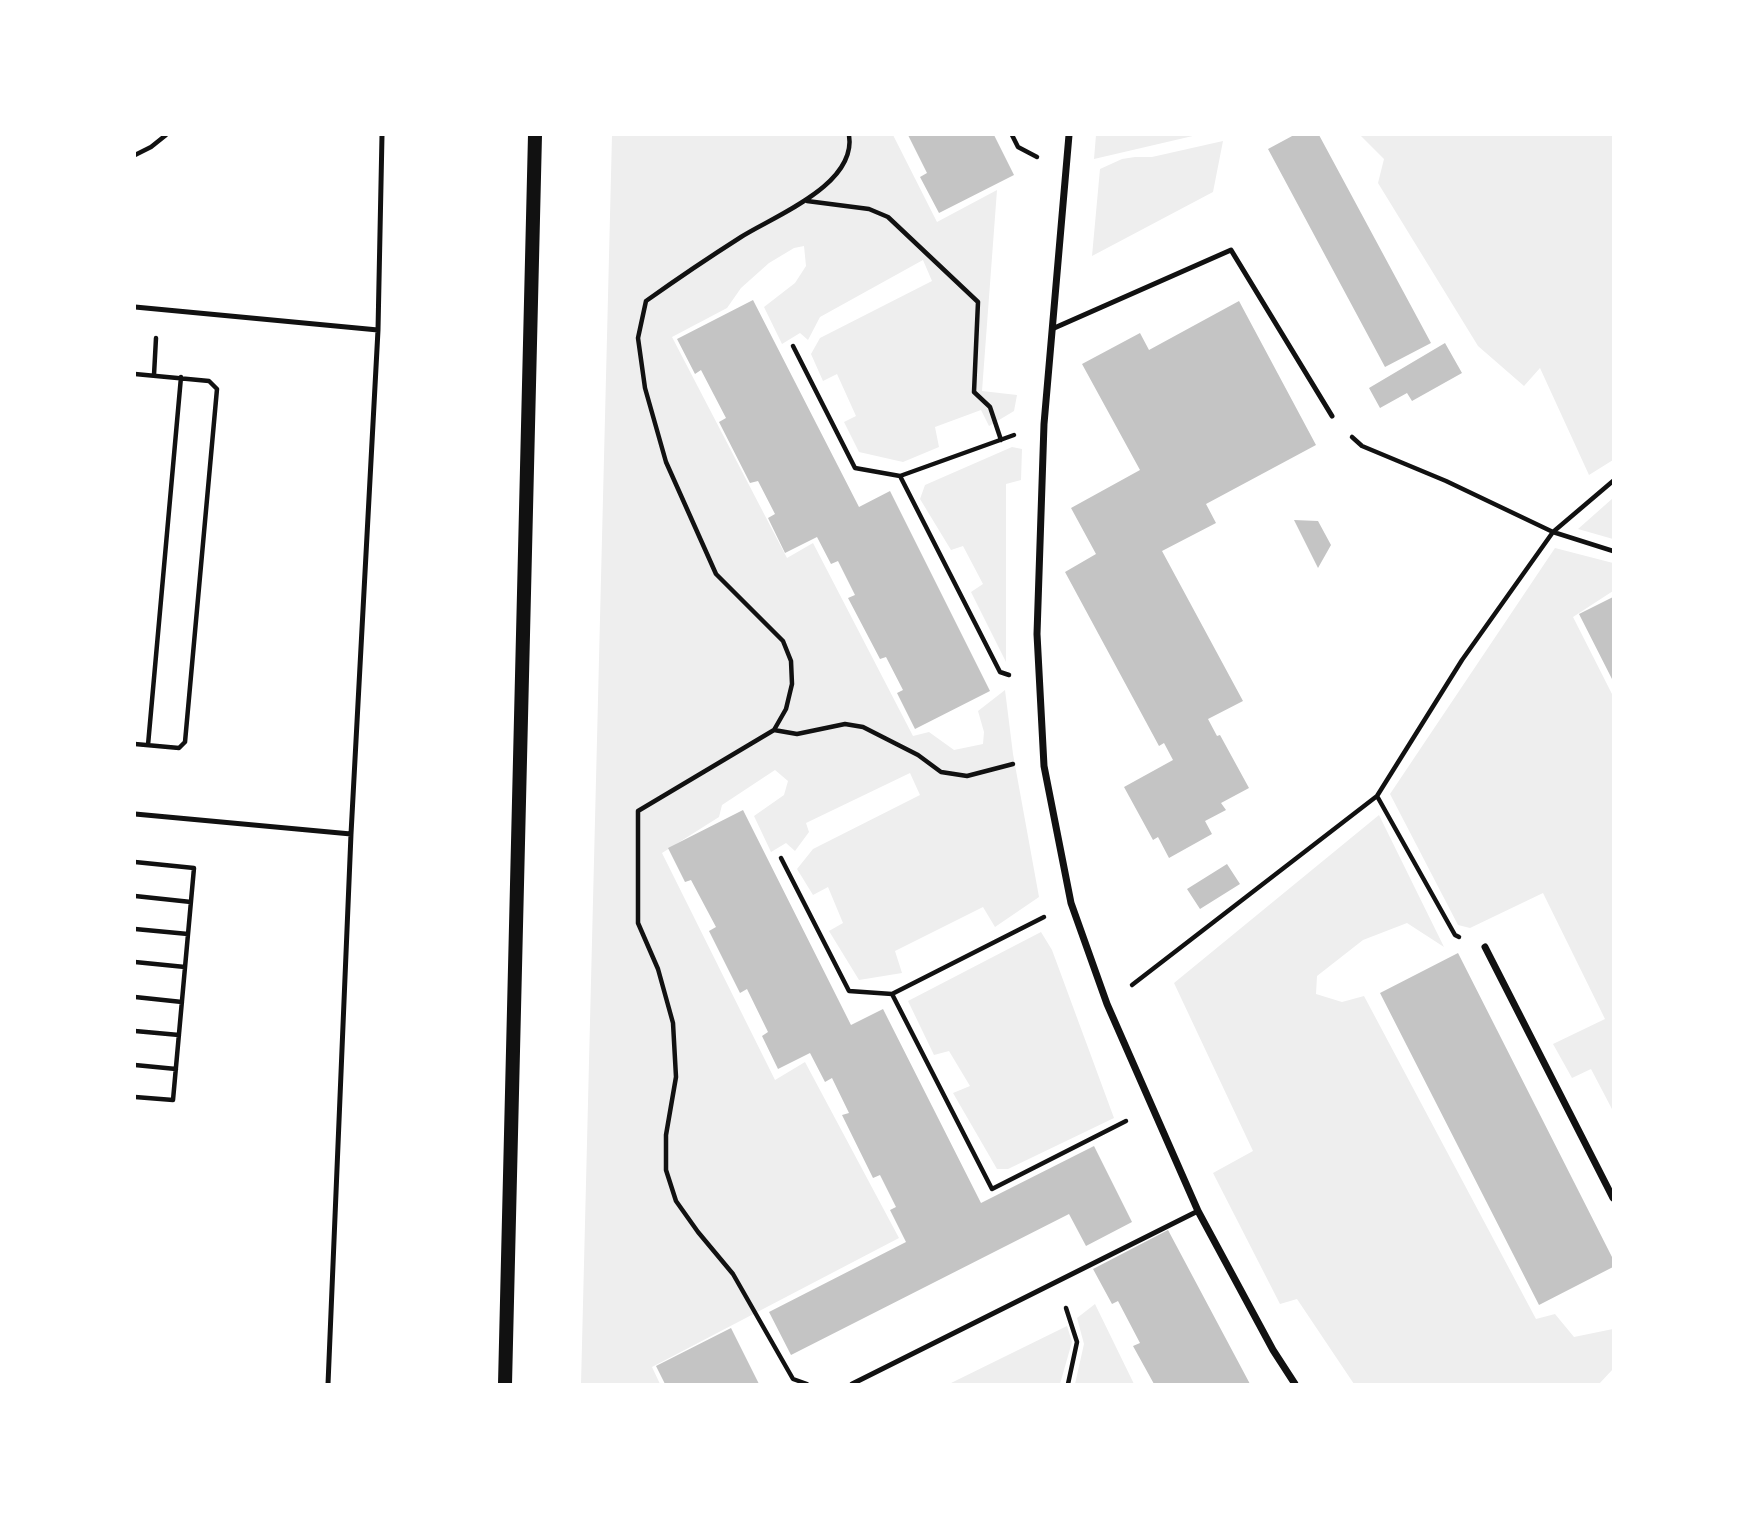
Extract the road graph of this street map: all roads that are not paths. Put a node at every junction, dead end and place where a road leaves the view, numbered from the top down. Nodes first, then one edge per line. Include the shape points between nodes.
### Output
1 (382, 135) edge
2 (536, 135) edge
3 (1069, 135) edge
4 (135, 307) edge
5 (1052, 329) junction
6 (379, 330) junction
7 (1332, 416) road end
8 (135, 814) edge
9 (351, 834) junction
10 (1485, 947) road end
11 (1613, 1198) edge
12 (1198, 1210) junction
13 (328, 1384) edge
14 (505, 1384) edge
15 (852, 1384) edge
16 (1295, 1384) edge

1 - 6 lane
2 - 14 main road
3 - 5 street
4 - 6 lane
5 - 7 lane via 1231,250
5 - 12 street via 1037,634 1044,757 1071,903 1107,1004
6 - 9 lane
8 - 9 lane
9 - 13 lane
10 - 11 street
12 - 15 lane
12 - 16 street

